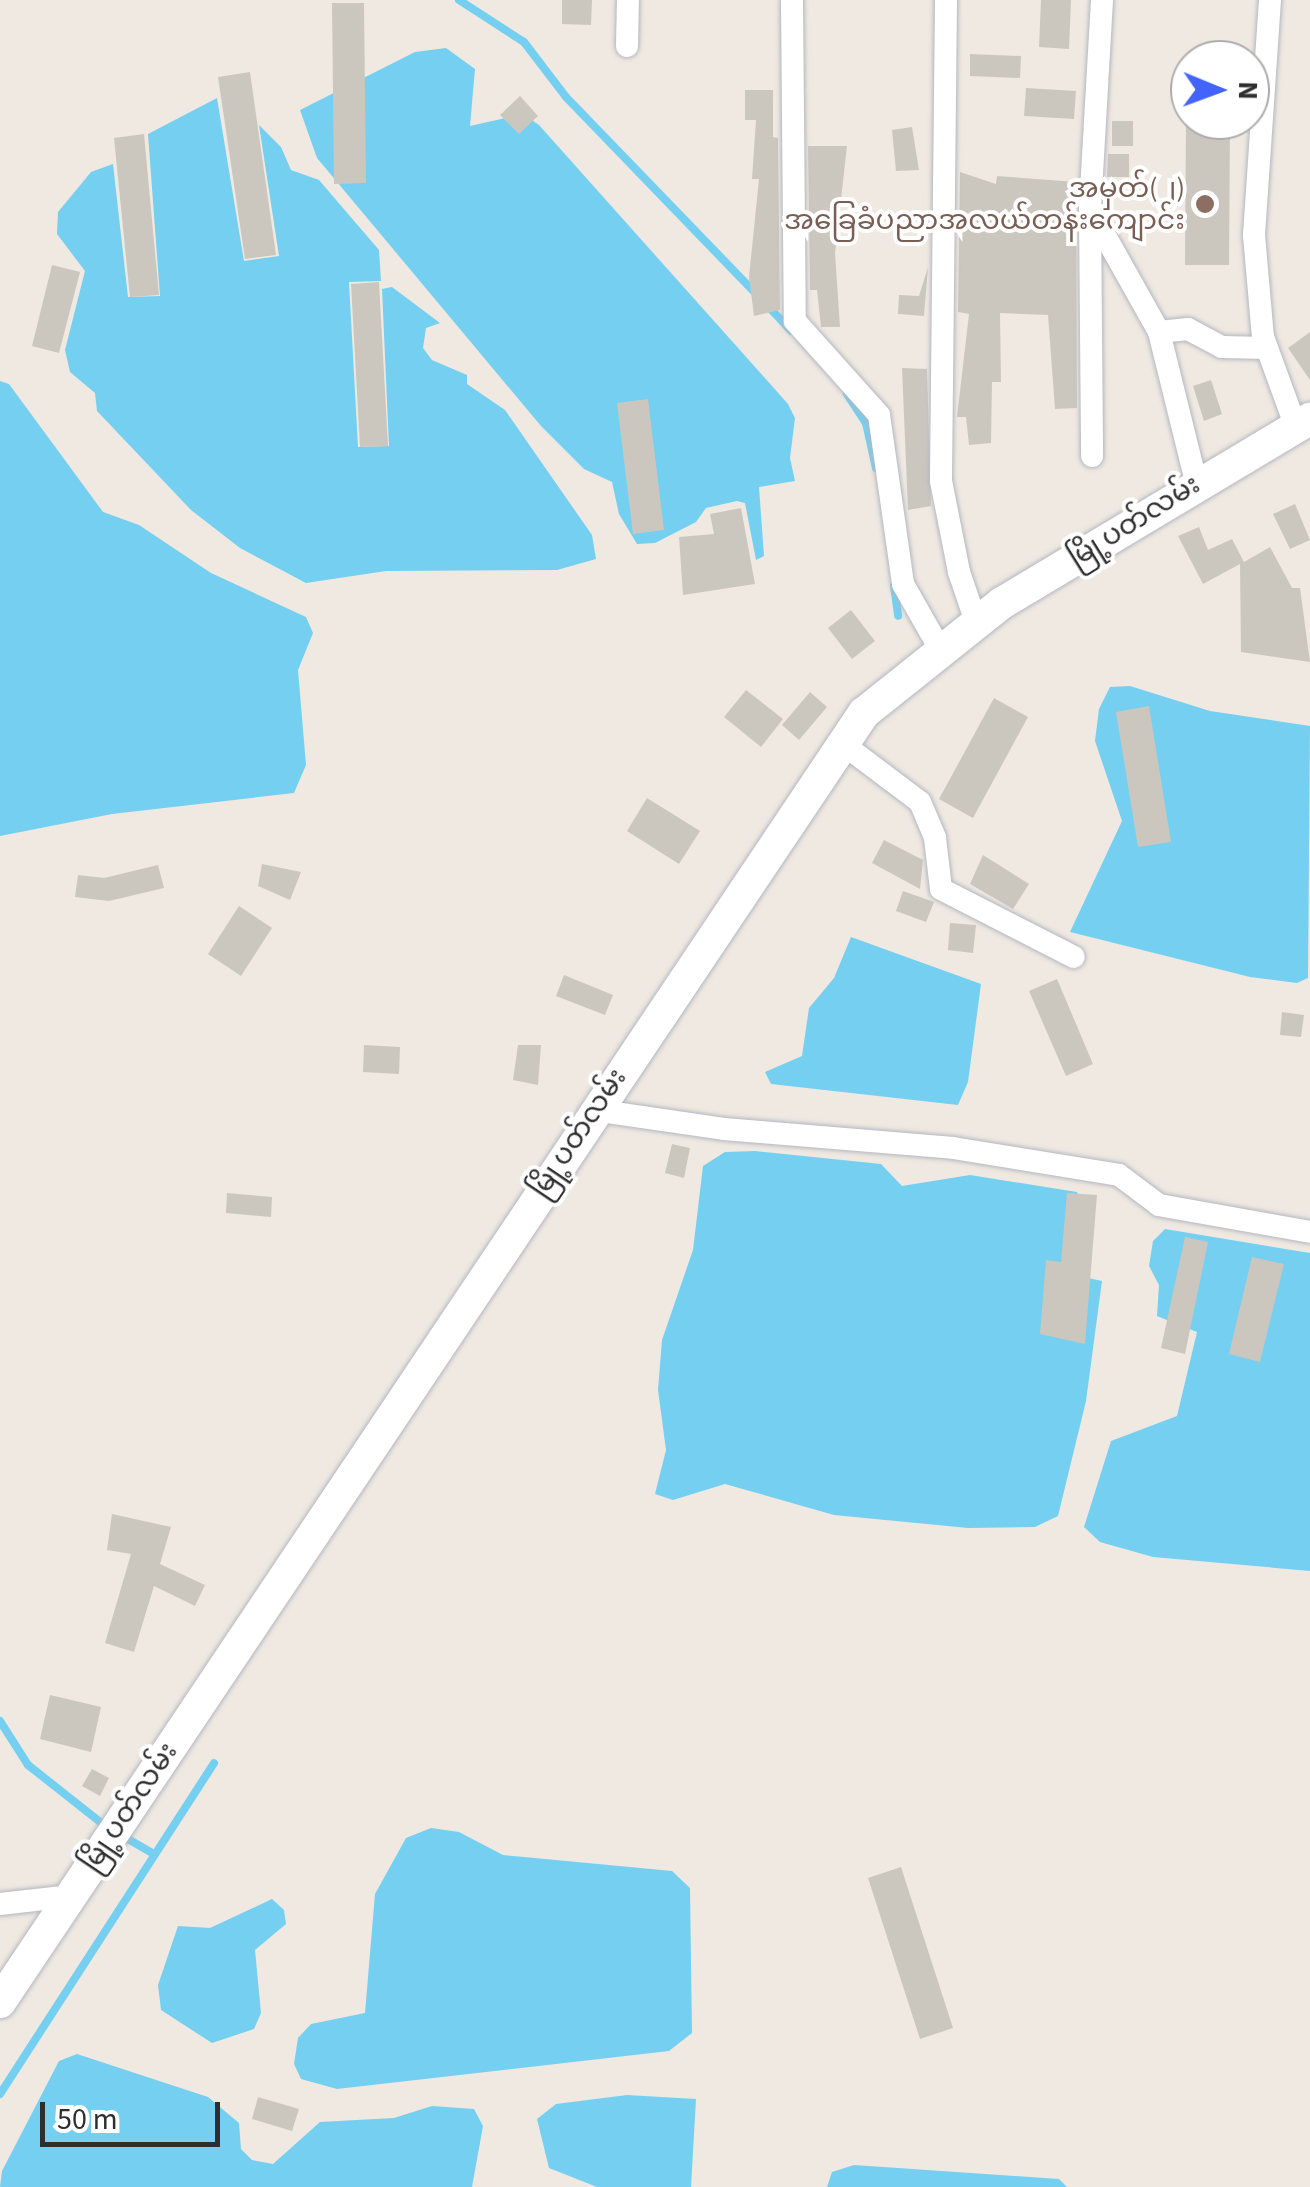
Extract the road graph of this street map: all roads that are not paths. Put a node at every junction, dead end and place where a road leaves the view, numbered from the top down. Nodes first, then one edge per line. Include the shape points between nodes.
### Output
1 (628, 0) edge
2 (792, 0) edge
3 (946, 0) edge
4 (1102, 0) edge
5 (1270, 0) edge
6 (627, 46) dead end
7 (1090, 210) junction
8 (1159, 332) junction
9 (1267, 348) junction
10 (1303, 423) edge
11 (1092, 456) dead end
12 (1196, 482) junction
13 (976, 622) junction
14 (940, 649) junction
15 (843, 744) junction
16 (1074, 957) dead end
17 (594, 1110) junction
18 (1310, 1232) edge
19 (70, 1896) junction
20 (0, 1904) edge
21 (0, 2002) edge

1 - 6 street
2 - 14 street via 795,321 879,414 903,584
3 - 13 street via 941,481 958,572
4 - 7 street
5 - 9 street via 1254,235
7 - 8 street
7 - 11 street
8 - 9 street via 1188,329 1222,347
8 - 12 street
9 - 10 street
10 - 12 main road, မြို့ပတ်လမ်း
12 - 13 main road, မြို့ပတ်လမ်း
13 - 14 main road, မြို့ပတ်လမ်း
14 - 15 main road, မြို့ပတ်လမ်း via 864,713
15 - 16 street via 920,802 935,838 942,889
15 - 17 main road, မြို့ပတ်လမ်း
17 - 18 street via 724,1129 953,1148 1119,1176 1159,1205
17 - 19 main road, မြို့ပတ်လမ်း
19 - 20 street
19 - 21 main road, မြို့ပတ်လမ်း

